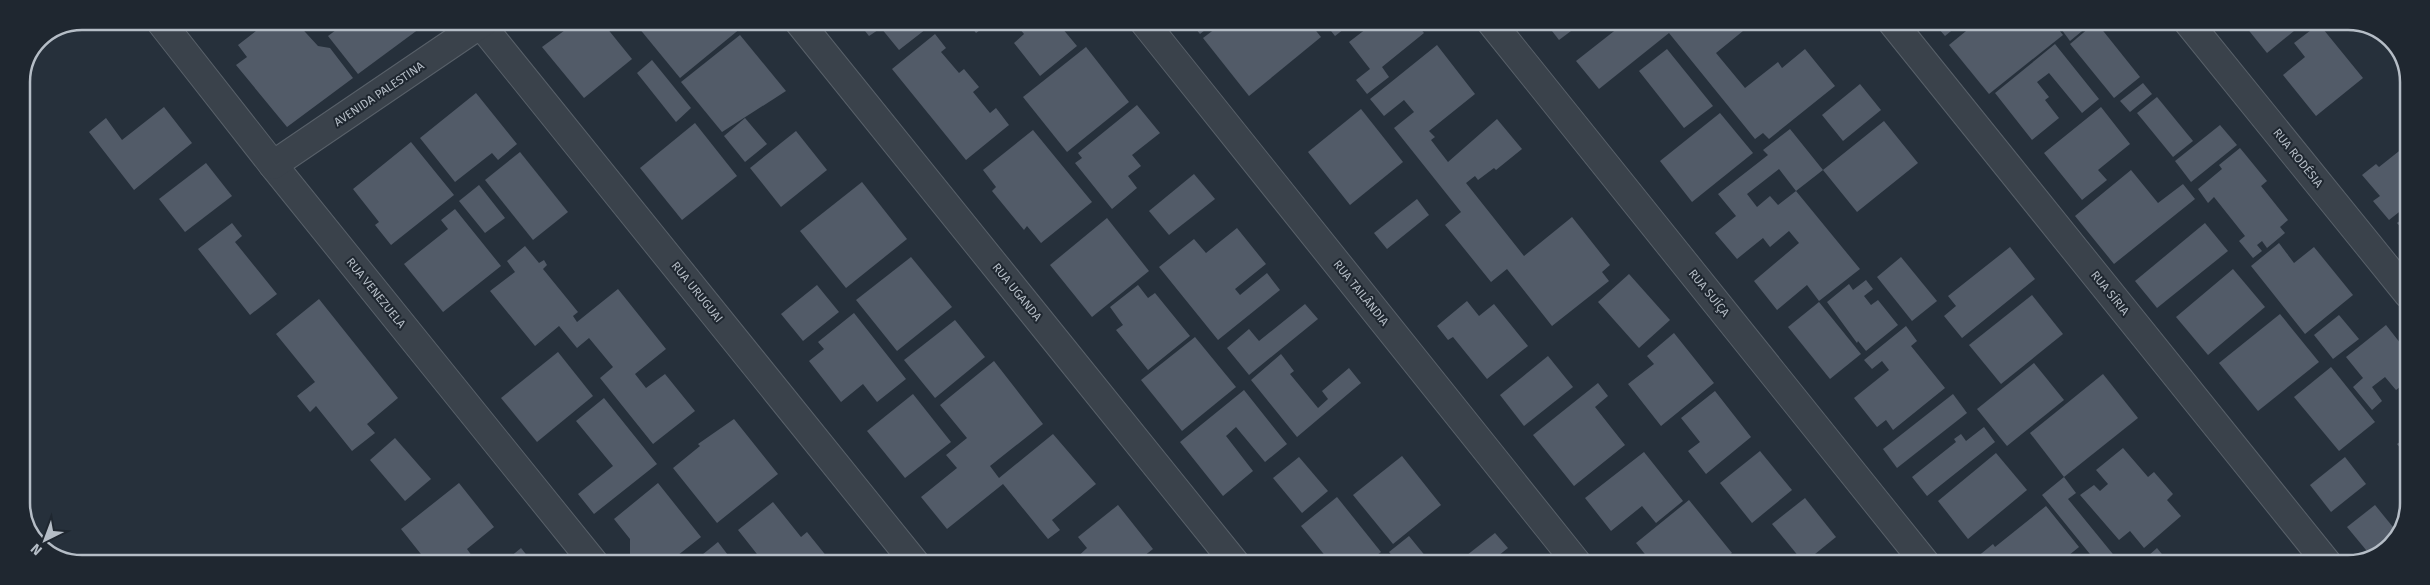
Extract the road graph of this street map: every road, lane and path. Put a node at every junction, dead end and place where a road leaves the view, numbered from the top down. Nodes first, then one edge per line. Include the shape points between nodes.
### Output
1 (167, 30) edge
2 (471, 30) edge
3 (487, 30) edge
4 (805, 30) edge
5 (1150, 30) edge
6 (1497, 30) edge
7 (1898, 30) edge
8 (2194, 30) edge
9 (273, 165) junction
10 (2400, 284) edge
11 (588, 555) edge
12 (909, 555) edge
13 (1229, 555) edge
14 (1571, 555) edge
15 (1919, 555) edge
16 (2321, 555) edge

1 - 9 street, RUA VENEZUELA
2 - 9 street, AVENIDA PALESTINA
3 - 12 street, RUA URUGUAI
4 - 13 street, RUA UGANDA
5 - 14 street, RUA TAILÂNDIA
6 - 15 street, RUA SUÍÇA
7 - 16 street, RUA SÍRIA
8 - 10 street, RUA RODÉSIA
9 - 11 street, RUA VENEZUELA

